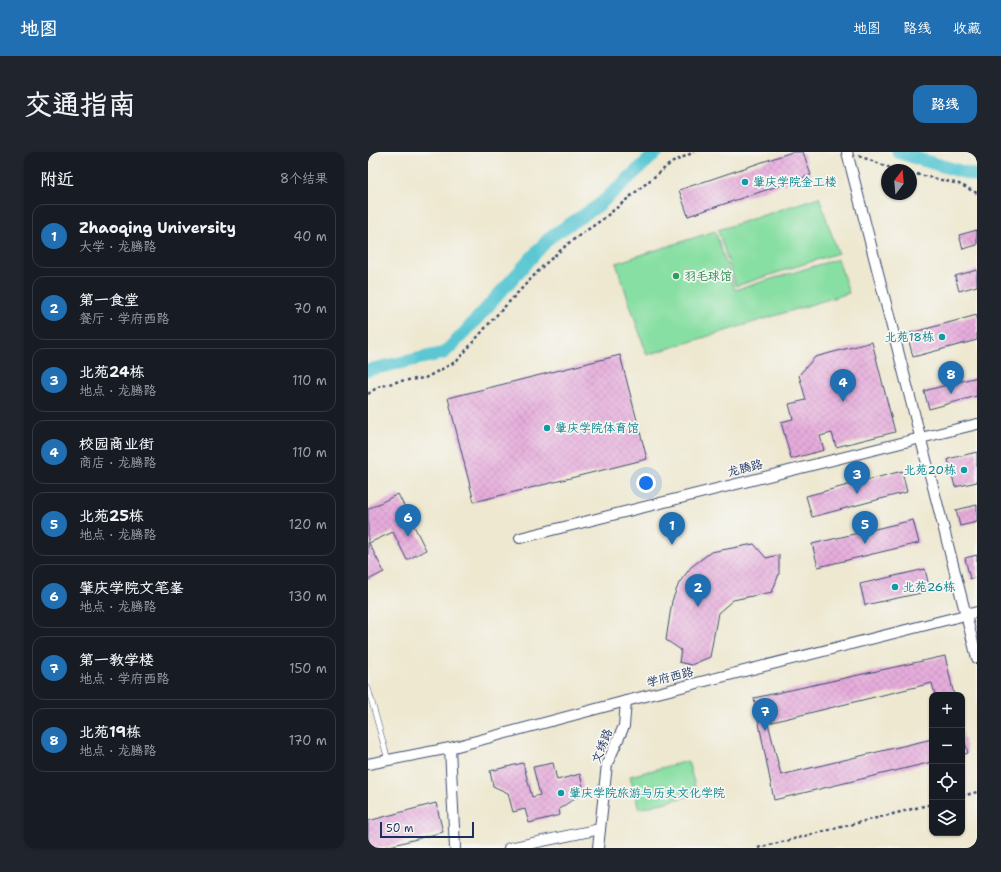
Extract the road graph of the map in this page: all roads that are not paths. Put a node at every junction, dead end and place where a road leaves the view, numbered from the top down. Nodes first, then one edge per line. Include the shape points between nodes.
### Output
1 (851, 153) edge
2 (977, 424) edge
3 (920, 438) junction
4 (520, 538) dead end
5 (977, 612) edge
6 (966, 615) junction
7 (977, 658) edge
8 (368, 688) edge
9 (626, 701) junction
10 (450, 748) junction
11 (388, 760) junction
12 (368, 764) edge
13 (600, 829) junction
14 (455, 848) edge
15 (509, 848) edge
16 (598, 848) edge

1 - 3 street
2 - 3 street, 龙腾路
3 - 4 street, 龙腾路
3 - 6 street
5 - 6 street, 学府西路
6 - 7 street
6 - 9 street, 学府西路
8 - 11 lane
9 - 10 street, 学府西路
9 - 13 street, 文绣路 via 624,726 607,764
10 - 11 street, 学府西路
10 - 14 street
11 - 12 street, 学府西路
13 - 15 street
13 - 16 street, 文绣路

